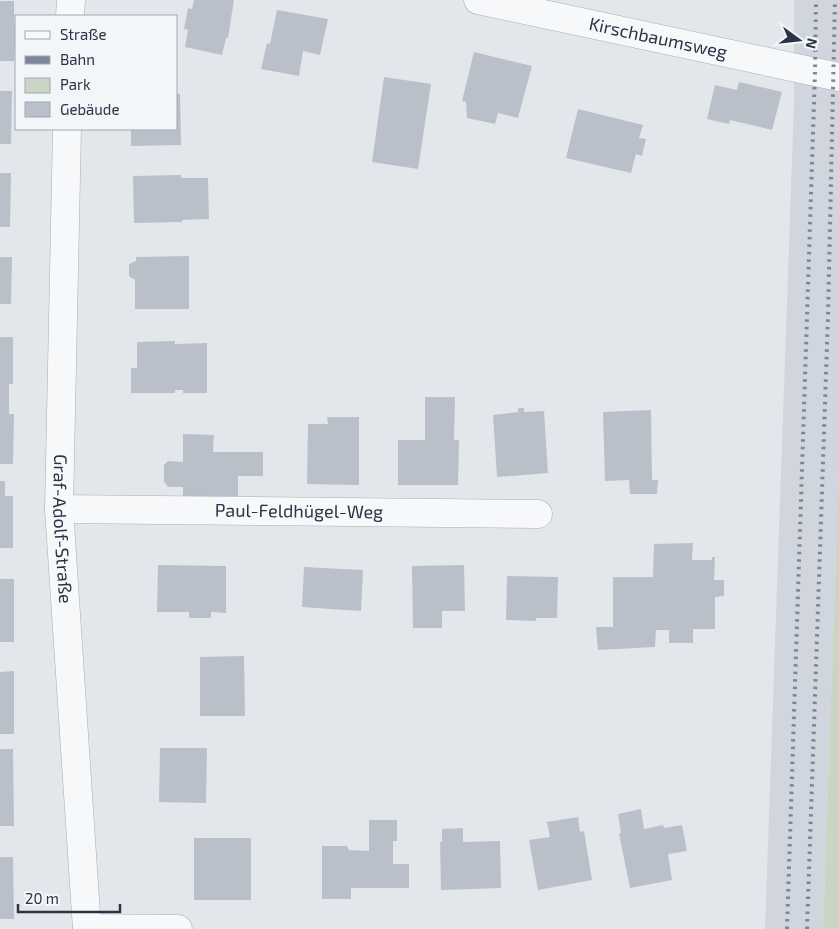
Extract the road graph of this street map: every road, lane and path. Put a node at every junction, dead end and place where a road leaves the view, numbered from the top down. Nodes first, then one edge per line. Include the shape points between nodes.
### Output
1 (71, 0) edge
2 (478, 0) edge
3 (70, 15) edge
4 (839, 77) edge
5 (67, 130) edge
6 (59, 509) junction
7 (538, 514) dead end
8 (87, 928) edge
9 (178, 929) edge

1 - 3 street
2 - 4 street, Kirschbaumsweg
5 - 6 street, Graf-Adolf-Straße
6 - 7 street, Paul-Feldhügel-Weg
6 - 8 street, Graf-Adolf-Straße
8 - 9 street

